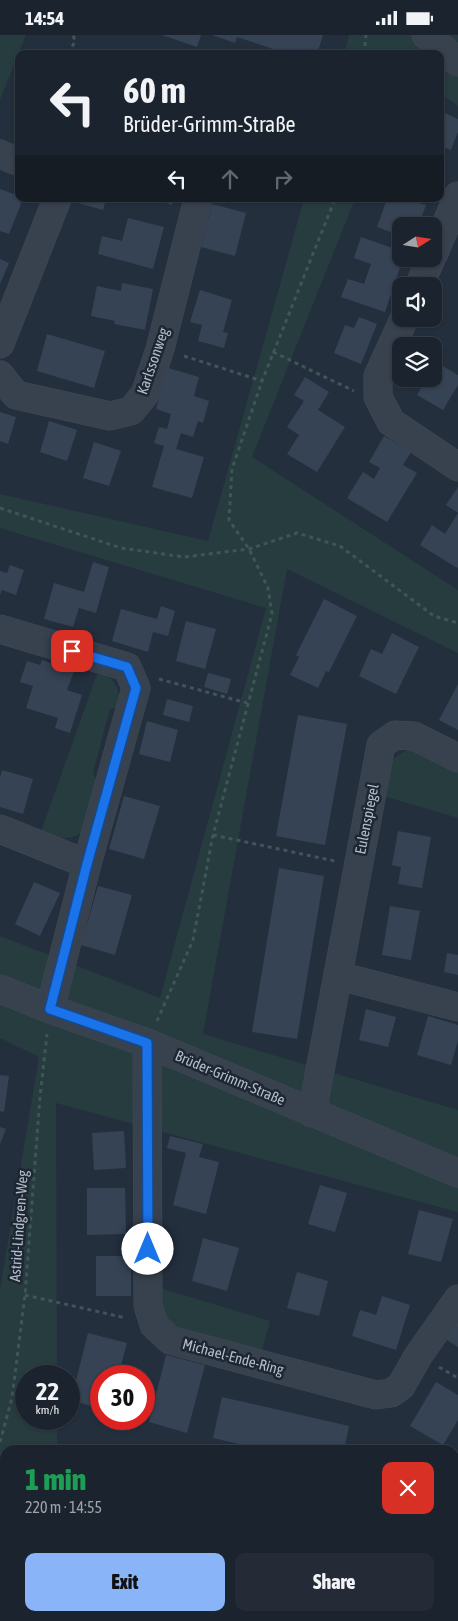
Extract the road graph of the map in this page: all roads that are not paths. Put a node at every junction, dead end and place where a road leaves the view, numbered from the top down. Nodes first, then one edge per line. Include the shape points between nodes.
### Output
1 (426, 35) edge
2 (443, 50) edge
3 (444, 51) edge
4 (458, 63) edge
5 (0, 154) edge
6 (15, 160) edge
7 (458, 196) edge
8 (55, 202) edge
9 (197, 202) edge
10 (453, 226) edge
11 (442, 242) edge
12 (400, 327) edge
13 (0, 343) edge
14 (0, 375) edge
15 (458, 467) edge
16 (0, 629) edge
17 (458, 759) edge
18 (0, 829) edge
19 (87, 864) junction
20 (339, 976) junction
21 (0, 989) edge
22 (458, 1007) edge
23 (50, 1009) junction
24 (147, 1043) junction
25 (312, 1113) junction
26 (458, 1173) edge
27 (458, 1299) edge

1 - 2 street
3 - 4 street
5 - 6 street
7 - 10 street
8 - 13 street
9 - 14 street, Karlssonweg via 160,349 145,394 131,411 110,416 16,395
10 - 11 street
12 - 15 street via 378,375 378,397 391,422
16 - 19 street via 127,667 136,688
17 - 20 street, Eulenspiegel via 414,736 395,735 381,745
18 - 19 street
19 - 23 street
20 - 22 street
20 - 25 street, Eulenspiegel
21 - 23 street, Brüder-Grimm-Straße
23 - 24 street, Brüder-Grimm-Straße
24 - 25 street, Brüder-Grimm-Straße
24 - 27 street, Michael-Ende-Ring via 148,1305 154,1325 170,1340 376,1395 391,1393 401,1386
25 - 26 street, Brüder-Grimm-Straße

